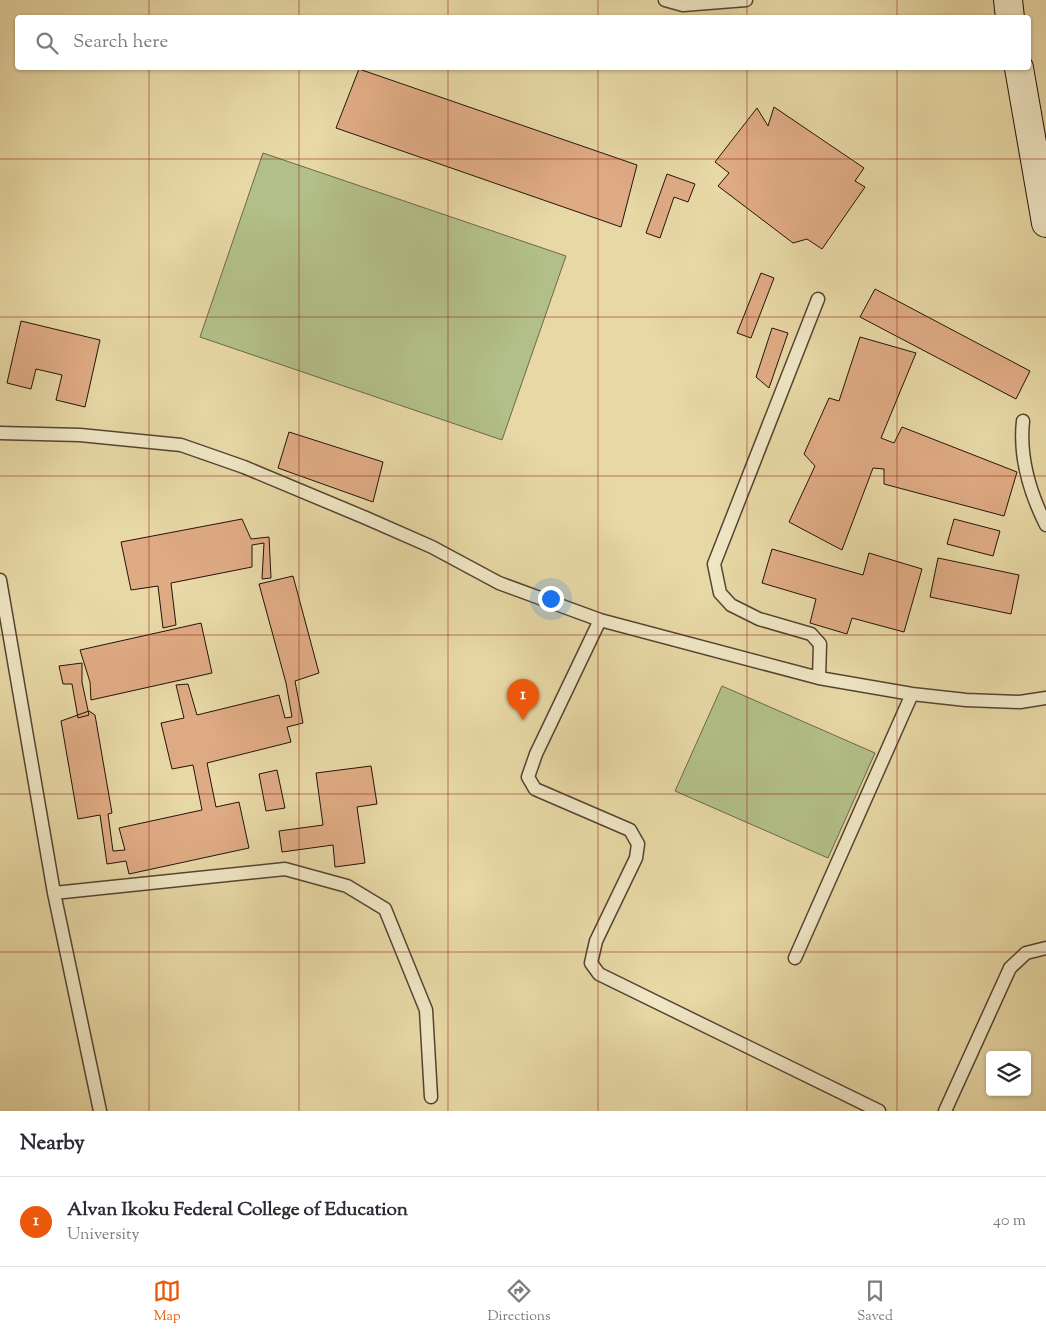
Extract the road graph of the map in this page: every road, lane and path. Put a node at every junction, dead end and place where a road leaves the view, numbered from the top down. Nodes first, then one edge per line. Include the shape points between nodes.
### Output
1 (665, 0) edge
2 (746, 0) edge
3 (1008, 0) edge
4 (1010, 15) edge
5 (1018, 70) edge
6 (1046, 223) edge
7 (818, 299) dead end
8 (1023, 421) dead end
9 (0, 433) edge
10 (1046, 525) edge
11 (0, 580) edge
12 (600, 620) junction
13 (819, 678) junction
14 (912, 694) junction
15 (1045, 696) edge
16 (54, 893) junction
17 (1046, 948) edge
18 (795, 958) dead end
19 (431, 1097) dead end
20 (100, 1111) edge
21 (879, 1111) edge
22 (945, 1111) edge

1 - 2 lane via 683,4
3 - 4 main road
5 - 6 main road
7 - 13 lane via 714,564 720,593 731,606 760,619 811,634 820,644
8 - 10 lane via 1021,440 1032,496
9 - 12 lane via 80,435 181,445 244,467 366,518 432,547 499,583
11 - 16 lane
12 - 13 lane
12 - 21 lane via 528,777 535,789 630,830 638,844 636,858 596,941 591,963 599,974
13 - 14 lane
14 - 15 lane via 1020,702
14 - 18 lane
16 - 19 lane via 285,869 347,886 385,909 426,1010
16 - 20 lane
17 - 22 lane via 1026,953 1010,968

